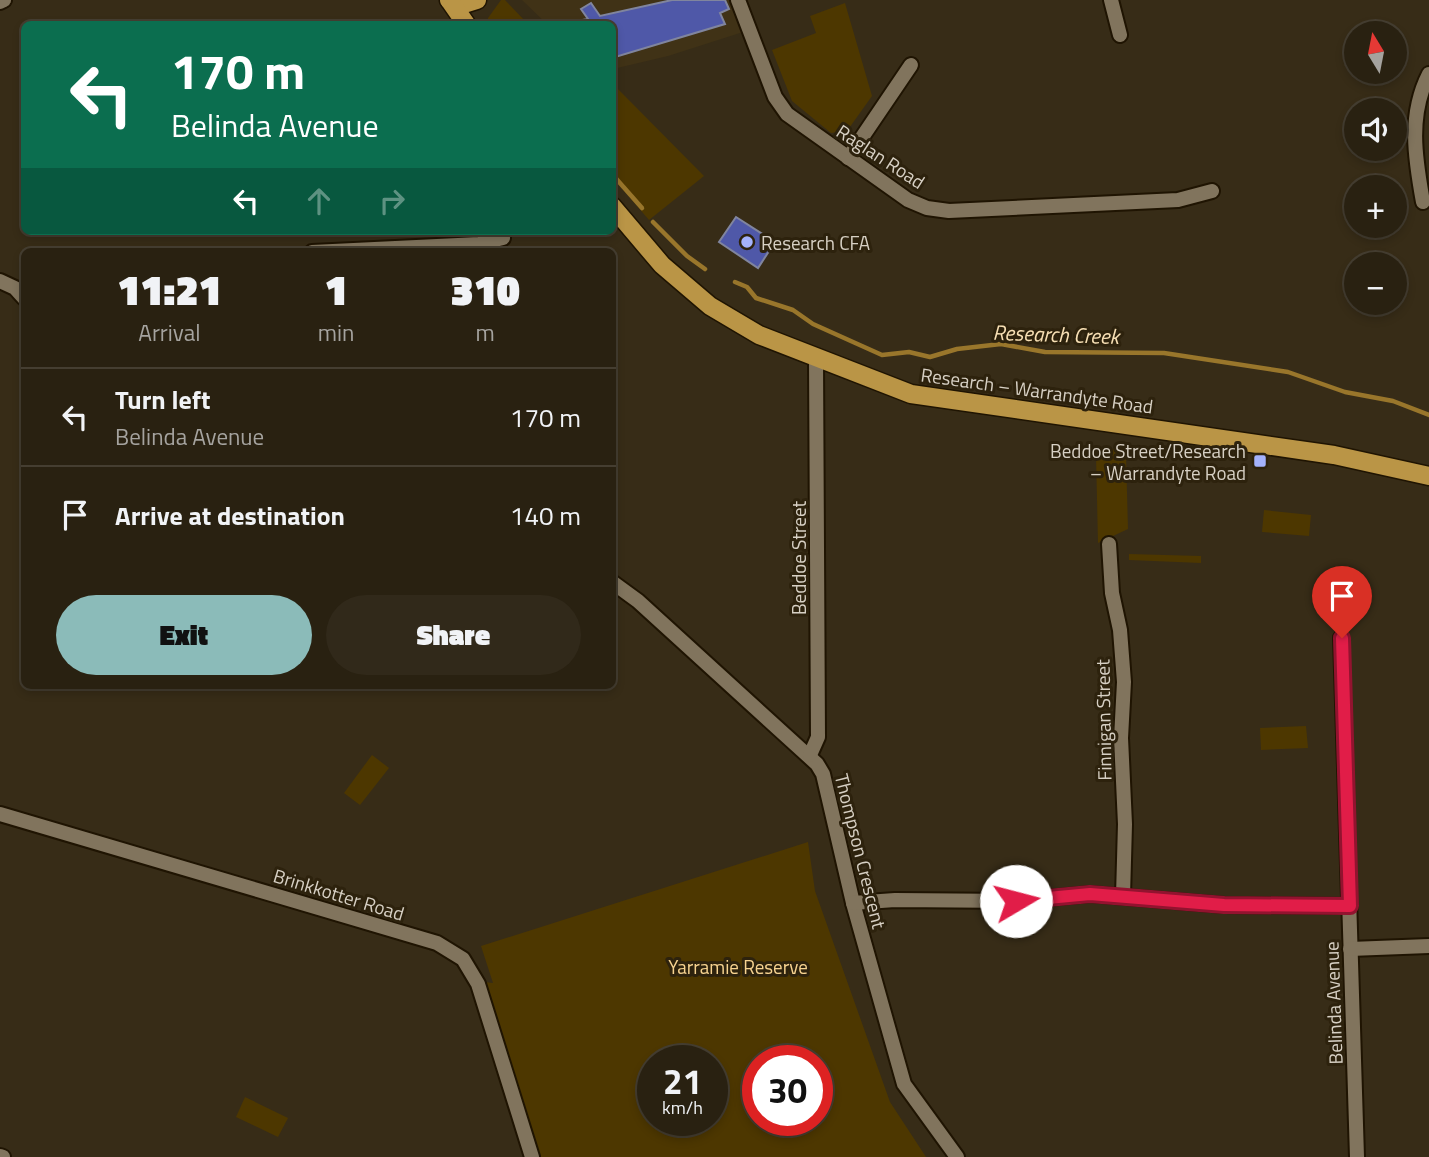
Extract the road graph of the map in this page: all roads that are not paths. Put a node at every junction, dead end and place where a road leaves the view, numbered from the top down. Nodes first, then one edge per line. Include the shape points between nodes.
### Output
1 (449, 0) edge
2 (479, 0) edge
3 (738, 0) edge
4 (1111, 0) edge
5 (464, 21) edge
6 (478, 21) edge
7 (1119, 35) dead end
8 (911, 65) dead end
9 (1429, 74) edge
10 (848, 158) junction
11 (1212, 191) dead end
12 (1423, 202) dead end
13 (616, 211) edge
14 (503, 239) dead end
15 (396, 248) edge
16 (0, 281) edge
17 (21, 288) edge
18 (816, 359) junction
19 (1429, 475) edge
20 (1109, 544) dead end
21 (616, 585) edge
22 (1342, 638) dead end
23 (810, 755) junction
24 (0, 814) edge
25 (1123, 896) junction
26 (853, 903) junction
27 (1350, 906) junction
28 (1429, 946) edge
29 (1350, 949) junction
30 (532, 1157) edge
31 (957, 1157) edge
32 (1357, 1157) edge

1 - 2 main road via 461,5
1 - 5 main road
2 - 6 main road
3 - 10 street, Raglan Road via 775,97 787,114
4 - 7 street
8 - 10 street
9 - 12 street via 1420,91 1414,148
10 - 11 street, Raglan Road via 908,200 949,211 1178,200
13 - 18 main road, Research – Warrandyte Road via 662,265 710,306 758,335
14 - 15 street
16 - 17 street
18 - 19 main road, Research – Warrandyte Road via 911,394 1334,455
18 - 23 street, Beddoe Street via 818,737
20 - 25 street, Finnigan Street via 1124,682
21 - 23 street, Thompson Crescent
22 - 27 street, Belinda Avenue
23 - 26 street, Thompson Crescent via 823,774
24 - 30 street, Brinkkotter Road via 437,943 463,959 478,984
25 - 26 street
25 - 27 street via 1224,905
26 - 31 street, Thompson Crescent via 904,1084
27 - 29 street, Belinda Avenue
28 - 29 street
29 - 32 street, Belinda Avenue

